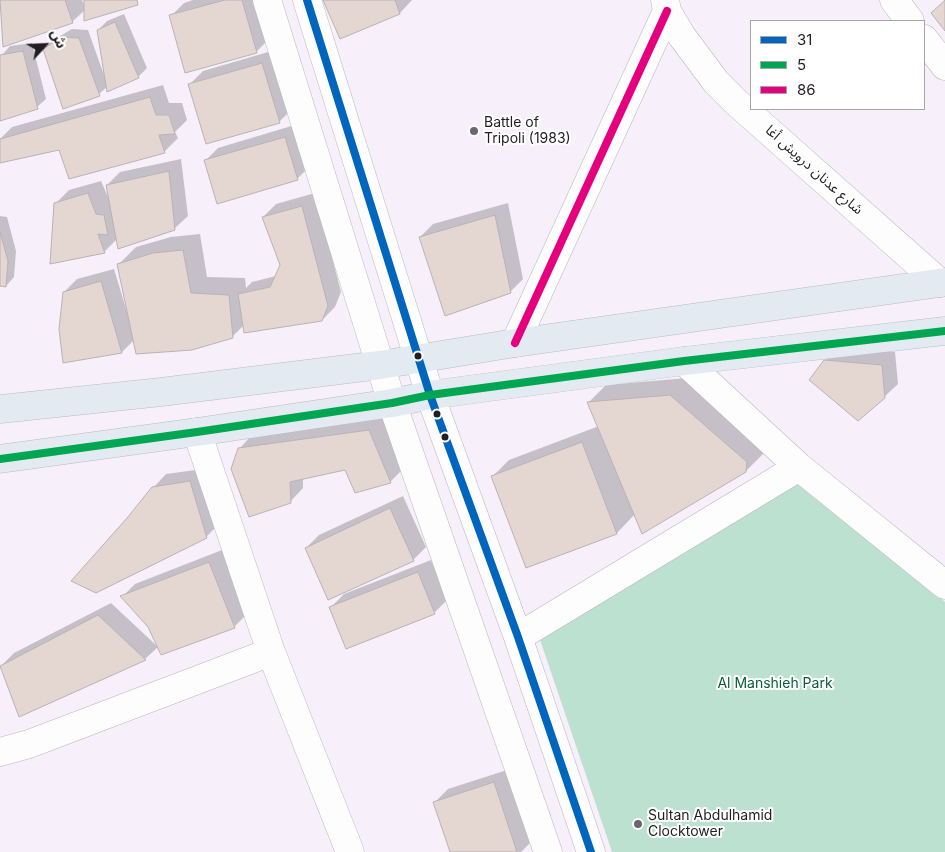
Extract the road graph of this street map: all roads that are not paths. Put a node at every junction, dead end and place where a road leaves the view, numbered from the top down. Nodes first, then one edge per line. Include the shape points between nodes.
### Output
1 (267, 0) edge
2 (307, 0) edge
3 (894, 0) edge
4 (666, 5) edge
5 (909, 20) edge
6 (925, 40) edge
7 (945, 66) edge
8 (942, 282) edge
9 (945, 331) edge
10 (515, 343) junction
11 (419, 359) junction
12 (684, 361) junction
13 (380, 365) junction
14 (430, 395) junction
15 (392, 403) junction
16 (0, 409) edge
17 (197, 432) junction
18 (0, 459) edge
19 (799, 467) junction
20 (945, 585) edge
21 (518, 637) junction
22 (271, 652) junction
23 (0, 752) edge
24 (584, 850) edge
25 (350, 852) edge
26 (548, 852) edge

1 - 13 street
2 - 11 street
3 - 5 street
4 - 8 street, شارع عدنان درويش أغا via 681,36 698,60 736,102
4 - 10 street
6 - 7 street
8 - 10 highway
9 - 12 highway
10 - 11 highway
11 - 13 highway
11 - 14 street
12 - 14 highway
12 - 19 street
13 - 15 street
13 - 16 highway
14 - 15 highway
14 - 21 street
15 - 17 highway
15 - 26 street
17 - 18 highway
17 - 22 street
19 - 20 street
19 - 21 street
21 - 24 street
22 - 23 street via 29,744
22 - 25 street

